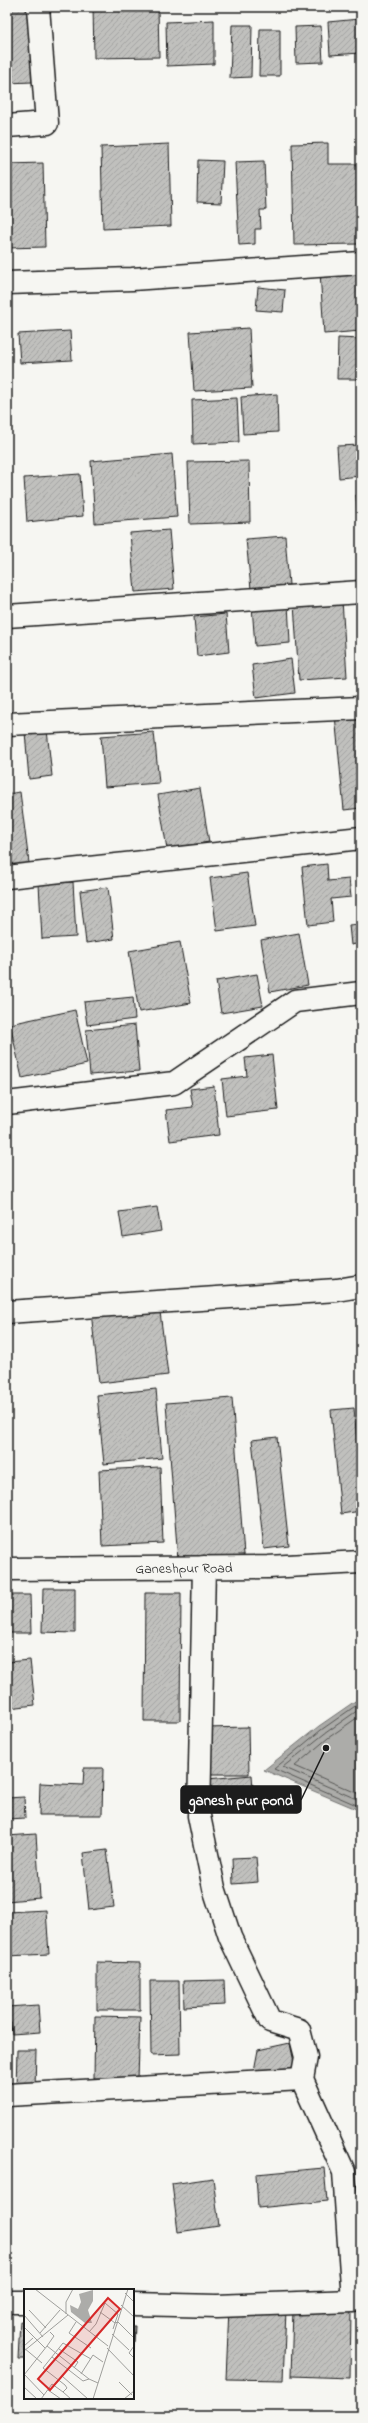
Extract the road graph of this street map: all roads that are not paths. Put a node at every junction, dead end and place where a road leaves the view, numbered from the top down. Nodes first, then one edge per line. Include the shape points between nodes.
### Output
1 (38, 7) edge
2 (7, 126) edge
3 (361, 263) edge
4 (7, 283) edge
5 (361, 592) edge
6 (7, 616) edge
7 (361, 708) edge
8 (7, 724) edge
9 (361, 838) edge
10 (7, 877) edge
11 (361, 993) edge
12 (7, 1103) edge
13 (361, 1286) edge
14 (7, 1312) edge
15 (361, 1562) edge
16 (204, 1567) junction
17 (7, 1569) edge
18 (302, 2079) junction
19 (7, 2095) edge
20 (7, 2302) edge
21 (24, 2302) edge
22 (134, 2304) edge

1 - 2 street via 47,124
3 - 4 street via 132,279
5 - 6 street
7 - 8 street
9 - 10 street
11 - 12 street via 295,1001 174,1083
13 - 14 street via 336,1290
15 - 16 street, Ganeshpur Road
16 - 17 street, Ganeshpur Road
16 - 18 street via 199,1816 214,1888 230,1937 270,2021 299,2030 306,2057
18 - 19 street
18 - 22 street via 344,2172 353,2301 217,2306
20 - 21 street

